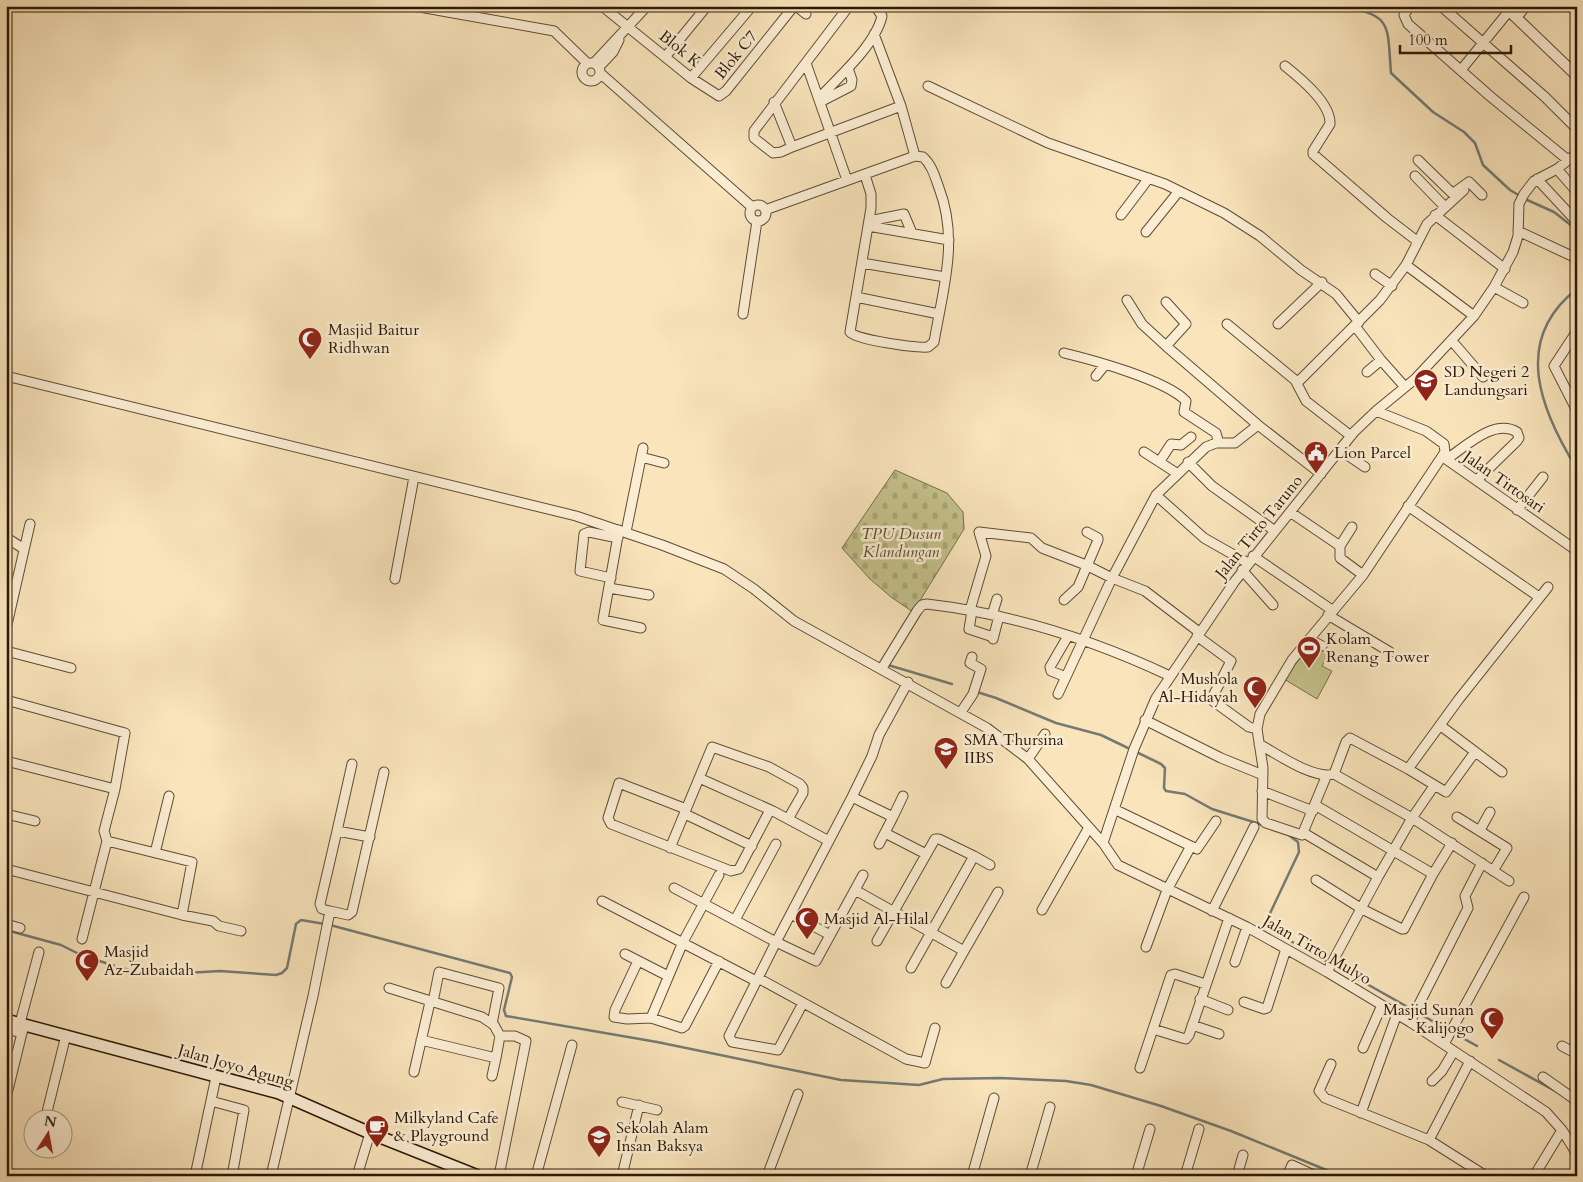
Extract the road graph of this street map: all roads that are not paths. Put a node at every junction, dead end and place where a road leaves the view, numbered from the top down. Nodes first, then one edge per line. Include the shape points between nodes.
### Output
1 (414, 6) edge
2 (602, 6) edge
3 (647, 6) edge
4 (707, 6) edge
5 (752, 6) edge
6 (795, 6) edge
7 (849, 6) edge
8 (875, 6) edge
9 (1410, 6) edge
10 (1441, 6) edge
11 (1526, 6) edge
12 (1571, 6) edge
13 (452, 9) edge
14 (1510, 11) edge
15 (1577, 12) edge
16 (806, 14) dead end
17 (629, 27) junction
18 (874, 34) junction
19 (1484, 42) junction
20 (666, 56) junction
21 (806, 63) junction
22 (1285, 66) dead end
23 (595, 67) junction
24 (848, 68) junction
25 (1461, 70) junction
26 (1577, 76) edge
27 (691, 78) junction
28 (928, 86) dead end
29 (716, 95) joint
30 (819, 100) junction
31 (774, 102) junction
32 (901, 106) junction
33 (1577, 129) edge
34 (831, 133) junction
35 (792, 147) junction
36 (1577, 153) edge
37 (915, 156) junction
38 (1418, 160) dead end
39 (1568, 160) junction
40 (1557, 169) junction
41 (865, 175) junction
42 (1415, 176) dead end
43 (1149, 178) junction
44 (1537, 179) junction
45 (847, 180) junction
46 (1464, 190) dead end
47 (1179, 191) junction
48 (1577, 192) edge
49 (1454, 195) junction
50 (1482, 195) dead end
51 (1444, 206) junction
52 (752, 207) junction
53 (765, 210) junction
54 (1121, 215) dead end
55 (1435, 215) junction
56 (757, 221) junction
57 (1577, 222) edge
58 (873, 224) junction
59 (1518, 231) junction
60 (1146, 232) dead end
61 (912, 233) junction
62 (949, 240) junction
63 (1417, 241) junction
64 (1574, 257) dead end
65 (862, 263) junction
66 (1406, 265) junction
67 (1504, 269) junction
68 (1375, 274) dead end
69 (946, 277) junction
70 (1322, 282) junction
71 (1392, 286) junction
72 (1494, 287) junction
73 (856, 298) junction
74 (1127, 300) dead end
75 (1166, 302) dead end
76 (1523, 303) dead end
77 (743, 314) dead end
78 (939, 314) junction
79 (1474, 316) junction
80 (1227, 324) dead end
81 (1278, 324) dead end
82 (1357, 324) junction
83 (1577, 331) edge
84 (1452, 341) junction
85 (1166, 346) junction
86 (1064, 353) dead end
87 (1381, 360) junction
88 (1105, 365) junction
89 (1366, 372) dead end
90 (6, 376) edge
91 (1096, 376) dead end
92 (1483, 377) dead end
93 (1297, 383) junction
94 (1406, 387) junction
95 (1376, 411) junction
96 (1577, 411) edge
97 (1258, 425) junction
98 (1351, 436) junction
99 (1190, 437) dead end
100 (1216, 444) junction
101 (1340, 450) junction
102 (1144, 452) dead end
103 (1445, 458) junction
104 (1160, 462) junction
105 (1188, 462) junction
106 (664, 463) dead end
107 (1365, 467) dead end
108 (1178, 474) junction
109 (1321, 474) junction
110 (414, 477) junction
111 (1543, 477) dead end
112 (1477, 480) junction
113 (1156, 496) junction
114 (1408, 506) junction
115 (1517, 510) junction
116 (1290, 512) junction
117 (30, 524) dead end
118 (1352, 527) dead end
119 (1275, 531) junction
120 (1087, 532) dead end
121 (621, 533) junction
122 (10, 540) dead end
123 (1340, 546) junction
124 (1573, 548) dead end
125 (24, 549) junction
126 (1248, 563) junction
127 (1086, 565) junction
128 (1363, 575) junction
129 (611, 578) junction
130 (1112, 578) junction
131 (395, 579) dead end
132 (1548, 587) dead end
133 (609, 588) junction
134 (649, 596) dead end
135 (1539, 597) junction
136 (997, 599) dead end
137 (1064, 600) dead end
138 (1273, 605) dead end
139 (971, 611) junction
140 (1330, 613) junction
141 (996, 616) junction
142 (641, 628) dead end
143 (6, 629) edge
144 (1198, 634) junction
145 (1068, 636) junction
146 (1082, 640) junction
147 (1311, 640) junction
148 (1322, 646) dead end
149 (6, 651) edge
150 (1390, 652) dead end
151 (972, 657) dead end
152 (71, 668) dead end
153 (882, 668) junction
154 (1170, 676) junction
155 (1066, 677) junction
156 (908, 682) junction
157 (1058, 694) dead end
158 (6, 700) edge
159 (961, 712) junction
160 (1144, 720) junction
161 (1440, 726) junction
162 (1253, 728) junction
163 (1045, 734) dead end
164 (1259, 744) junction
165 (1475, 752) junction
166 (1028, 759) junction
167 (6, 761) edge
168 (352, 764) dead end
169 (1408, 769) junction
170 (384, 772) dead end
171 (1502, 772) dead end
172 (1260, 774) junction
173 (1330, 775) junction
174 (699, 778) junction
175 (1434, 786) junction
176 (115, 789) junction
177 (1262, 791) junction
178 (168, 796) dead end
179 (904, 796) dead end
180 (852, 797) junction
181 (1314, 808) junction
182 (770, 810) junction
183 (1116, 810) junction
184 (685, 811) junction
185 (1490, 812) dead end
186 (6, 814) edge
187 (893, 817) junction
188 (1457, 817) dead end
189 (1412, 818) junction
190 (788, 819) junction
191 (1216, 821) dead end
192 (35, 822) dead end
193 (1254, 827) dead end
194 (1088, 828) junction
195 (1480, 830) junction
196 (337, 831) junction
197 (885, 833) junction
198 (1304, 833) junction
199 (370, 837) junction
200 (829, 840) junction
201 (107, 841) junction
202 (1103, 843) junction
203 (1452, 843) junction
204 (776, 844) dead end
205 (880, 844) dead end
206 (752, 846) junction
207 (1191, 846) junction
208 (670, 848) junction
209 (1393, 850) junction
210 (155, 853) junction
211 (926, 854) junction
212 (974, 856) junction
213 (1482, 862) junction
214 (990, 865) dead end
215 (6, 869) edge
216 (1493, 871) junction
217 (719, 874) dead end
218 (1433, 874) junction
219 (863, 875) dead end
220 (1378, 877) junction
221 (1316, 880) dead end
222 (1509, 882) dead end
223 (674, 888) dead end
224 (855, 890) junction
225 (1167, 890) junction
226 (998, 892) dead end
227 (94, 893) junction
228 (1524, 897) dead end
229 (602, 901) dead end
230 (703, 903) junction
231 (1362, 909) junction
232 (1042, 910) dead end
233 (1212, 911) junction
234 (894, 912) junction
235 (791, 914) junction
236 (182, 915) junction
237 (1229, 918) junction
238 (328, 920) junction
239 (735, 920) junction
240 (6, 924) edge
241 (1247, 927) junction
242 (20, 928) dead end
243 (241, 931) dead end
244 (931, 932) junction
245 (830, 935) junction
246 (82, 939) dead end
247 (877, 941) dead end
248 (684, 942) junction
249 (776, 942) junction
250 (1146, 947) dead end
251 (1286, 948) junction
252 (964, 951) junction
253 (39, 952) dead end
254 (625, 954) dead end
255 (638, 961) junction
256 (719, 961) junction
257 (1235, 962) dead end
258 (1330, 967) junction
259 (911, 968) dead end
260 (668, 976) junction
261 (757, 979) junction
262 (946, 984) dead end
263 (1205, 984) junction
264 (390, 988) dead end
265 (1200, 999) junction
266 (432, 1002) junction
267 (1244, 1002) dead end
268 (802, 1003) junction
269 (1382, 1006) junction
270 (1228, 1010) dead end
271 (1397, 1014) junction
272 (1413, 1015) junction
273 (651, 1018) junction
274 (6, 1020) edge
275 (492, 1024) junction
276 (1192, 1025) junction
277 (22, 1027) junction
278 (935, 1028) dead end
279 (1153, 1028) junction
280 (6, 1029) edge
281 (1219, 1034) dead end
282 (66, 1035) junction
283 (500, 1036) junction
284 (421, 1040) junction
285 (1444, 1044) junction
286 (572, 1045) dead end
287 (1562, 1046) dead end
288 (1363, 1048) dead end
289 (1454, 1051) junction
290 (1577, 1054) edge
291 (496, 1058) junction
292 (1470, 1061) junction
293 (1331, 1064) dead end
294 (10, 1067) edge
295 (1140, 1068) dead end
296 (414, 1072) dead end
297 (492, 1076) dead end
298 (216, 1077) junction
299 (1543, 1077) dead end
300 (1432, 1081) dead end
301 (798, 1094) dead end
302 (288, 1096) junction
303 (6, 1098) edge
304 (994, 1098) dead end
305 (211, 1101) junction
306 (1577, 1101) edge
307 (622, 1102) dead end
308 (639, 1106) junction
309 (1050, 1107) dead end
310 (47, 1110) edge
311 (657, 1110) dead end
312 (1361, 1113) junction
313 (1150, 1129) dead end
314 (1199, 1129) dead end
315 (1562, 1130) junction
316 (370, 1133) junction
317 (1429, 1140) junction
318 (1577, 1154) edge
319 (1243, 1155) dead end
320 (1577, 1170) edge
321 (475, 1175) edge
322 (195, 1176) edge
323 (232, 1176) edge
324 (271, 1176) edge
325 (357, 1176) edge
326 (499, 1176) edge
327 (536, 1176) edge
328 (622, 1176) edge
329 (767, 1176) edge
330 (972, 1176) edge
331 (1030, 1176) edge
332 (1136, 1176) edge
333 (1185, 1176) edge
334 (1237, 1176) edge
335 (1287, 1176) edge
336 (1316, 1176) edge
337 (1486, 1176) edge
338 (1534, 1176) edge
339 (1572, 1176) edge

1 - 13 street
2 - 17 street, Blok K
3 - 17 street
4 - 20 street
5 - 27 street
6 - 16 street
6 - 29 street, Blok C7 via 726,91
7 - 21 street
8 - 18 street via 882,19
9 - 25 street via 1404,14 1405,21
10 - 19 street
11 - 14 street
12 - 15 street
13 - 23 street via 554,31
14 - 19 street
14 - 26 street
17 - 20 street, Blok K
17 - 23 street via 607,47
18 - 24 street
18 - 32 street
19 - 25 street
19 - 33 street
20 - 27 street, Blok K
21 - 30 street
21 - 31 street
22 - 63 street via 1311,89 1328,114 1330,124 1314,154
23 - 52 street
24 - 30 street
24 - 30 street via 851,86
25 - 39 street
27 - 29 street, Blok K
28 - 43 street via 1048,143
30 - 34 street
31 - 35 street
31 - 35 street via 753,136 773,153
32 - 34 street
32 - 37 street
34 - 35 street
34 - 45 street
36 - 39 street, Jalan Tirto Taruno
37 - 41 street
37 - 62 street via 927,160 934,176 947,212
38 - 49 street
39 - 40 street, Jalan Tirto Taruno
40 - 44 street, Jalan Tirto Taruno
40 - 48 street
41 - 45 street
41 - 58 street via 872,200
42 - 51 street
43 - 47 street
43 - 54 street
44 - 57 street
44 - 59 street, Jalan Tirto Taruno via 1519,204
45 - 53 street
46 - 49 street
47 - 60 street
47 - 70 street via 1224,213
49 - 50 street via 1467,182
49 - 51 street
51 - 55 street
52 - 53 street via 760,205
52 - 56 street via 750,217
53 - 56 street via 763,219
55 - 63 street
55 - 67 street
56 - 77 street
58 - 61 street
58 - 61 street via 904,214
58 - 65 street
59 - 64 street
59 - 67 street, Jalan Tirto Taruno via 1517,241
61 - 62 street
62 - 69 street
63 - 66 street
65 - 69 street
65 - 73 street
66 - 71 street
66 - 79 street
67 - 72 street, Jalan Tirto Taruno
68 - 71 street
69 - 78 street
70 - 81 street
70 - 82 street via 1336,294
71 - 82 street
72 - 76 street
72 - 79 street, Jalan Tirto Taruno
73 - 78 street
73 - 78 street via 850,332 869,339 928,347 934,342
74 - 85 street via 1142,324
75 - 85 street via 1186,324
79 - 84 street, Jalan Tirto Taruno
80 - 93 street
82 - 87 street
82 - 93 street
83 - 96 street via 1554,366
84 - 92 street
84 - 94 street, Jalan Tirto Taruno
85 - 97 street
86 - 88 street
87 - 89 street
87 - 94 street
88 - 91 street
88 - 100 street via 1156,383 1186,400 1184,412 1216,433
90 - 110 street
93 - 98 street via 1306,401
94 - 95 street, Jalan Tirto Taruno
95 - 98 street, Jalan Tirto Taruno
95 - 103 street via 1437,438 1445,446
97 - 100 street via 1235,443
97 - 109 street
98 - 101 street, Jalan Tirto Taruno
99 - 104 street via 1181,445 1171,444
100 - 105 street via 1206,447
101 - 107 street
101 - 109 street, Jalan Tirto Taruno
102 - 104 street
103 - 112 street, Jalan Tirtosari
103 - 112 street via 1494,429 1506,428 1517,432 1517,441
103 - 114 street
104 - 108 street
105 - 108 street
105 - 119 street via 1212,486
106 - 121 street via 642,452
108 - 113 street
109 - 116 street, Jalan Tirto Taruno
110 - 121 street via 576,516
110 - 131 street
111 - 115 street
112 - 115 street, Jalan Tirtosari
113 - 126 street via 1204,538
113 - 130 street
114 - 128 street
114 - 135 street
115 - 124 street, Jalan Tirtosari
116 - 119 street, Jalan Tirto Taruno
116 - 123 street
117 - 125 street
118 - 123 street
119 - 126 street, Jalan Tirto Taruno
120 - 127 street via 1098,540
121 - 129 street
121 - 129 street via 584,534 580,571
121 - 153 street, Jalan Tirto Mulyo via 724,570 794,621
122 - 125 street
123 - 128 street via 1340,558
125 - 143 street
126 - 138 street
126 - 140 street
126 - 144 street, Jalan Tirto Taruno
127 - 130 street
127 - 137 street via 1078,587
127 - 139 street via 1042,548 1031,538 979,532 986,556
128 - 140 street
129 - 133 street
130 - 144 street via 1145,591
130 - 146 street
132 - 135 street
133 - 134 street
133 - 142 street via 603,620
135 - 161 street
136 - 141 street
139 - 141 street
139 - 141 street via 969,629 993,638
139 - 153 street via 922,605
140 - 147 street
140 - 150 street
141 - 145 street
144 - 154 street, Jalan Tirto Taruno
144 - 162 street via 1231,660 1213,701
145 - 146 street
145 - 155 street via 1050,667
146 - 154 street via 1123,654
146 - 155 street
147 - 148 street
147 - 162 street via 1292,660
149 - 152 street
151 - 159 street via 970,663 981,669 973,694
153 - 156 street, Jalan Tirto Mulyo
154 - 160 street, Jalan Tirto Taruno
155 - 157 street
156 - 159 street, Jalan Tirto Mulyo
156 - 180 street via 879,735
158 - 176 street via 125,733
159 - 166 street, Jalan Tirto Mulyo via 996,733
160 - 172 street
160 - 183 street, Jalan Tirto Taruno
161 - 165 street
161 - 169 street
162 - 164 street
163 - 166 street
164 - 172 street via 1262,754
164 - 173 street via 1298,766
165 - 171 street
165 - 175 street via 1450,789 1442,792
166 - 194 street, Jalan Tirto Mulyo
167 - 176 street
168 - 196 street
169 - 173 street via 1350,738
169 - 175 street
170 - 199 street
172 - 177 street
173 - 181 street
173 - 189 street
174 - 182 street
174 - 184 street
174 - 190 street via 712,747 769,767 803,788
175 - 189 street
176 - 201 street via 104,831
177 - 181 street
177 - 198 street via 1264,822 1298,836
178 - 210 street
179 - 187 street
180 - 187 street
180 - 200 street
181 - 198 street
181 - 209 street
182 - 190 street
182 - 206 street
183 - 202 street, Jalan Tirto Taruno
183 - 207 street
184 - 206 street
184 - 208 street
184 - 208 street via 623,782 617,785 608,822
185 - 195 street
186 - 192 street
187 - 197 street
188 - 195 street
189 - 203 street
189 - 209 street
190 - 200 street
191 - 207 street via 1199,848
193 - 233 street
194 - 202 street, Jalan Tirto Mulyo
194 - 232 street
195 - 216 street via 1507,848
196 - 199 street
196 - 238 street via 320,904
197 - 205 street
197 - 211 street
198 - 220 street
199 - 238 street via 352,912
200 - 235 street
201 - 210 street
201 - 227 street
202 - 225 street, Jalan Tirto Mulyo via 1118,865
203 - 213 street
203 - 218 street
204 - 239 street
206 - 208 street via 736,871
207 - 225 street
209 - 218 street
209 - 220 street
210 - 236 street via 192,862
211 - 212 street via 937,838
211 - 234 street
212 - 214 street
212 - 244 street
213 - 216 street
213 - 272 street via 1465,896 1468,908
215 - 227 street
216 - 222 street
217 - 230 street
218 - 231 street via 1404,928 1397,929
219 - 224 street
220 - 231 street
221 - 231 street
223 - 230 street
224 - 234 street
224 - 245 street
225 - 233 street, Jalan Tirto Mulyo
225 - 250 street
226 - 252 street
227 - 236 street
227 - 246 street
228 - 285 street
229 - 248 street
230 - 239 street
230 - 248 street
231 - 258 street
233 - 237 street, Jalan Tirto Mulyo
234 - 244 street
234 - 247 street
235 - 245 street
235 - 249 street
236 - 243 street
237 - 241 street, Jalan Tirto Mulyo
237 - 263 street
238 - 302 street
239 - 249 street
240 - 242 street
241 - 251 street, Jalan Tirto Mulyo
241 - 257 street
244 - 252 street
244 - 259 street
245 - 249 street via 816,960
248 - 256 street
248 - 260 street
249 - 261 street
251 - 258 street, Jalan Tirto Mulyo
251 - 267 street via 1267,1008
252 - 262 street
253 - 277 street
254 - 255 street
255 - 260 street
255 - 273 street via 614,1017 627,1020
256 - 261 street
256 - 273 street via 684,1028
258 - 269 street, Jalan Tirto Mulyo
260 - 273 street
261 - 268 street
261 - 268 street via 729,1036 732,1042 778,1050
263 - 265 street
263 - 279 street via 1170,975
264 - 266 street
265 - 270 street
265 - 276 street
266 - 275 street via 482,1017
266 - 275 street via 439,972 499,988
266 - 284 street
268 - 278 street via 904,1058 923,1063
269 - 271 street, Jalan Tirto Mulyo
269 - 288 street
271 - 272 street, Jalan Tirto Mulyo
271 - 312 street
272 - 285 street, Jalan Tirto Mulyo
274 - 277 main road, Jalan Joyo Agung
275 - 283 street
276 - 279 street via 1186,1038
276 - 281 street
277 - 280 street
277 - 282 main road, Jalan Joyo Agung
277 - 294 street
279 - 295 street
282 - 298 main road, Jalan Joyo Agung
282 - 310 street
283 - 291 street
283 - 326 street via 515,1036 526,1041
284 - 291 street
284 - 296 street
285 - 289 street, Jalan Tirto Mulyo
286 - 327 street
287 - 290 street
289 - 292 street, Jalan Tirto Mulyo
289 - 300 street
291 - 297 street
292 - 315 street, Jalan Tirto Mulyo via 1546,1112
292 - 317 street
293 - 312 street via 1321,1095
294 - 303 street
298 - 302 main road, Jalan Joyo Agung
298 - 305 street
299 - 306 street
301 - 329 street
302 - 316 main road, Jalan Joyo Agung
302 - 324 street
304 - 330 street
305 - 322 street
305 - 323 street via 244,1110
307 - 308 street
308 - 311 street
308 - 328 street
309 - 331 street
312 - 317 street
313 - 332 street
314 - 333 street
315 - 318 street, Jalan Tirto Mulyo
315 - 338 street
316 - 321 main road, Jalan Joyo Agung
316 - 325 street
317 - 337 street
319 - 334 street
320 - 339 street
335 - 336 street via 1292,1165

